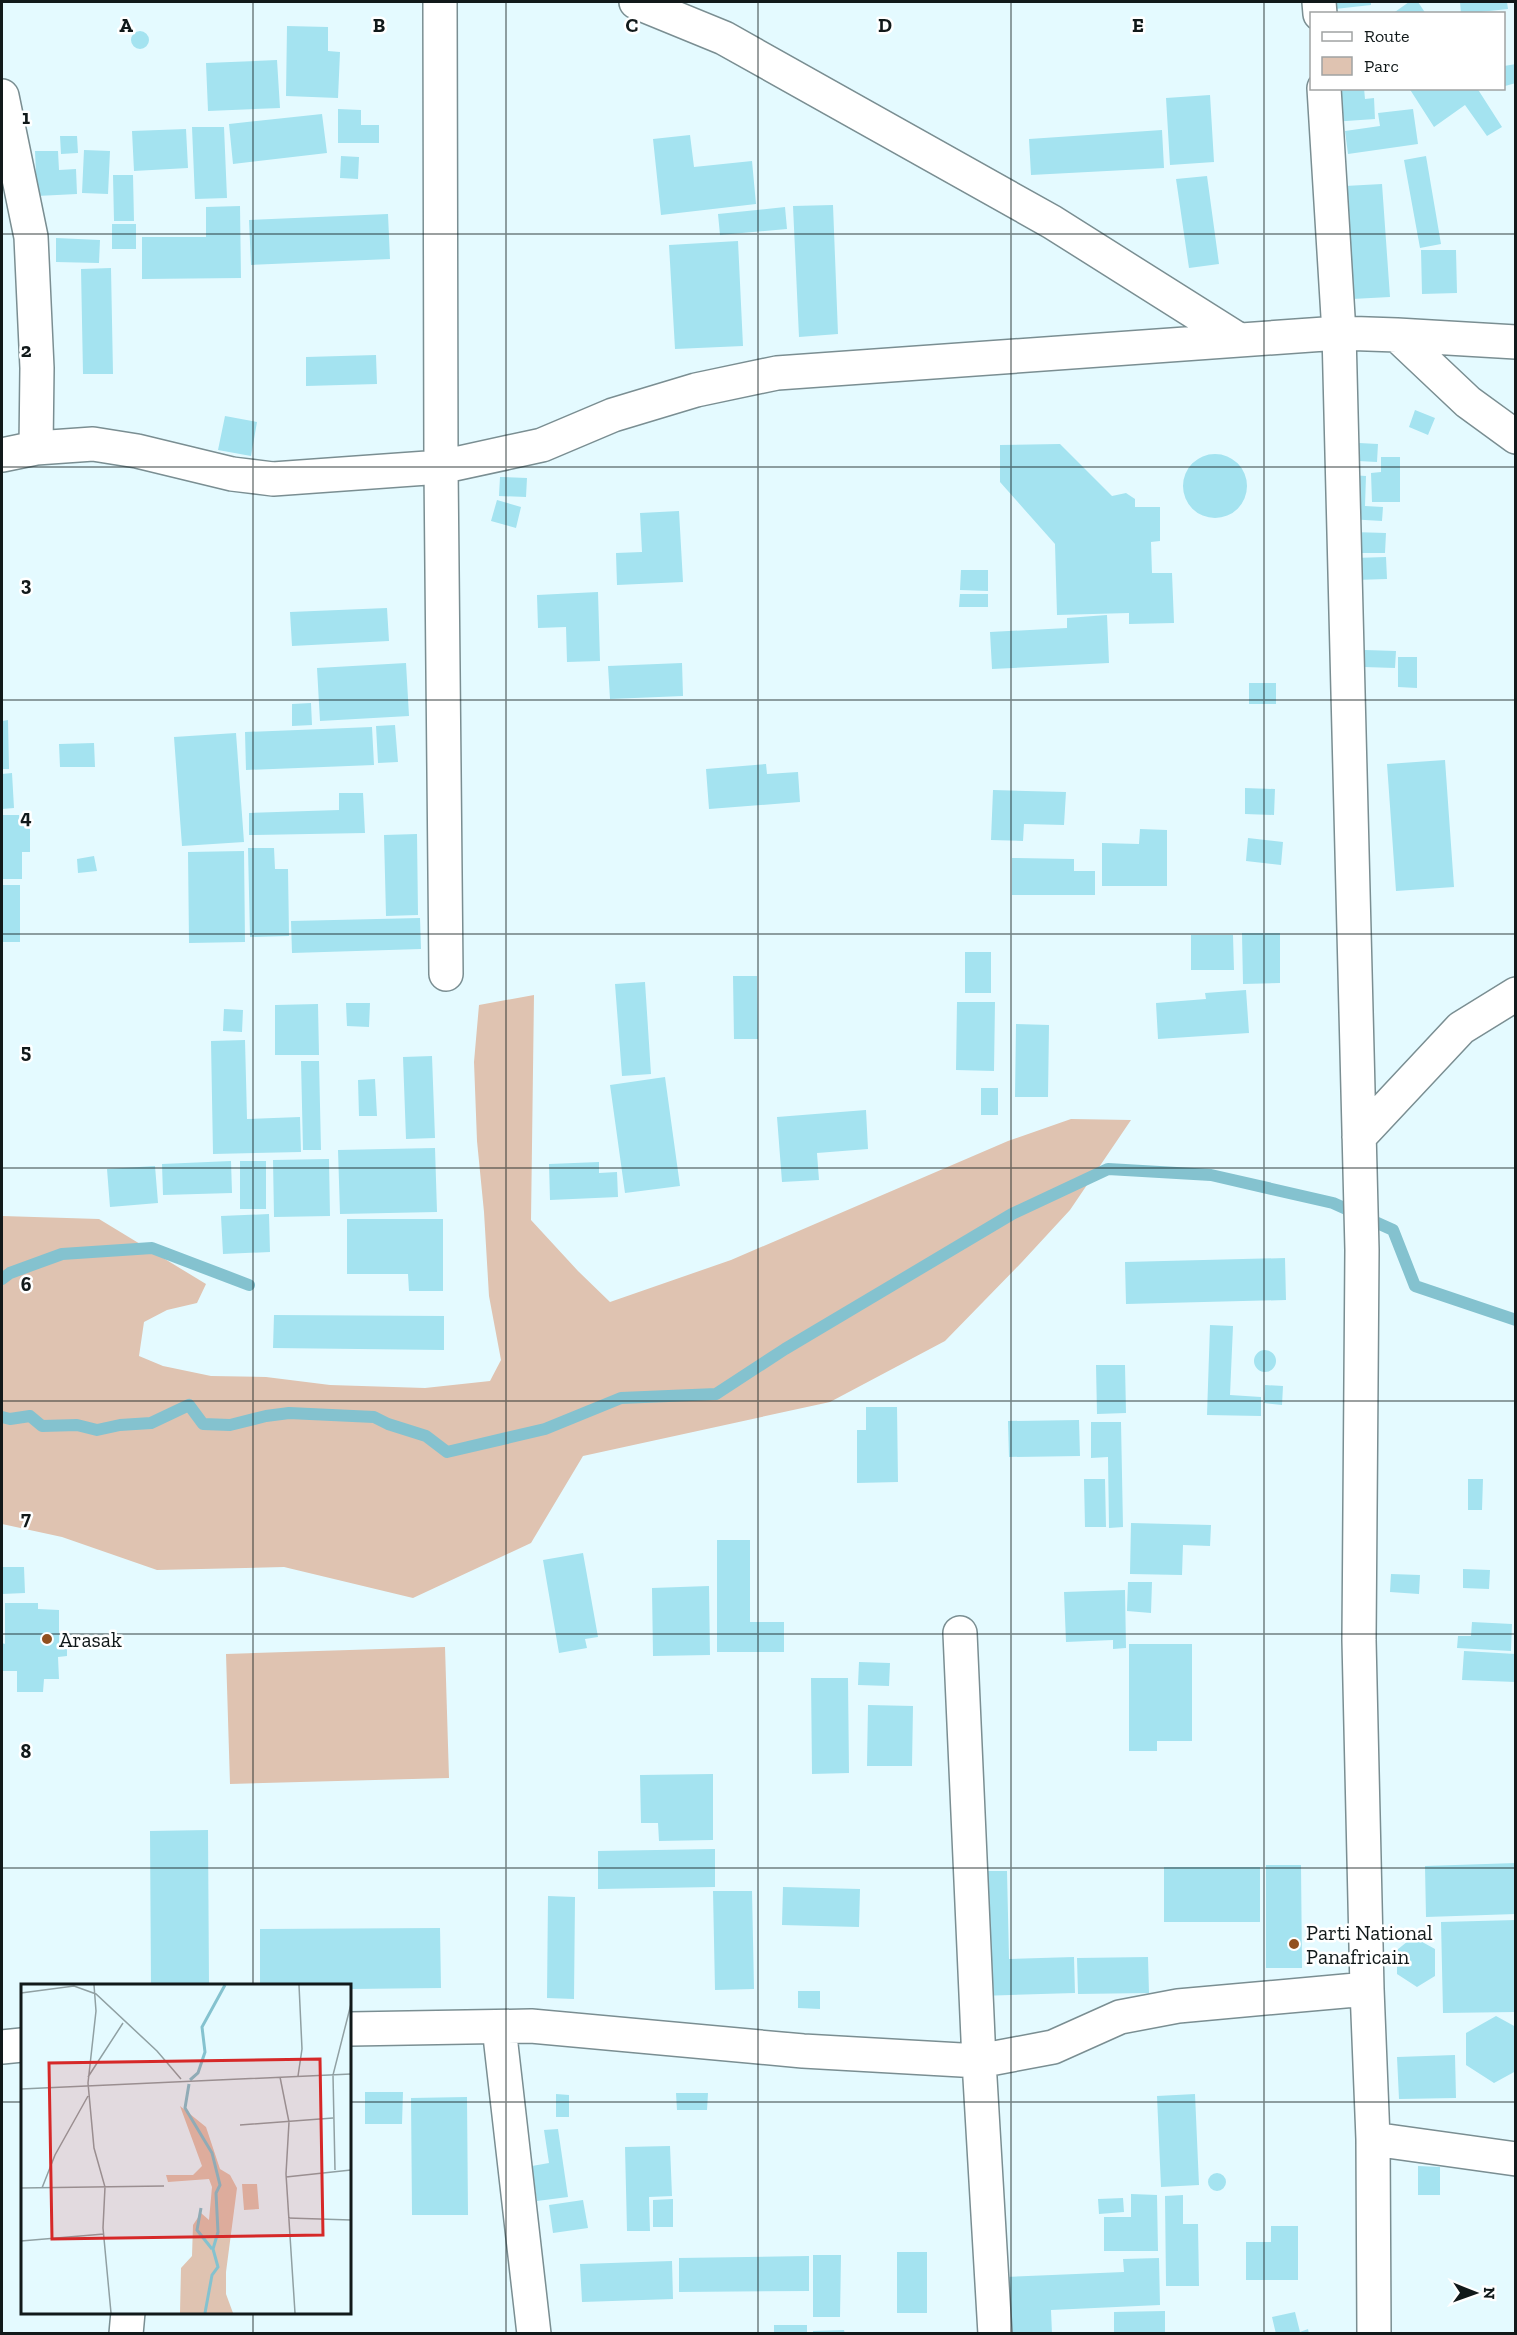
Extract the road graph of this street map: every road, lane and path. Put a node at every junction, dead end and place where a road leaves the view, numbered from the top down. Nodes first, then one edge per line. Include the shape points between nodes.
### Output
1 (440, 2) edge
2 (636, 2) edge
3 (1324, 90) edge
4 (2, 96) edge
5 (1339, 333) junction
6 (1397, 334) junction
7 (1239, 340) junction
8 (1515, 342) edge
9 (1515, 438) edge
10 (36, 448) junction
11 (2, 455) edge
12 (441, 467) junction
13 (446, 974) dead end
14 (1515, 993) edge
15 (1359, 1137) junction
16 (960, 1634) dead end
17 (1366, 1989) junction
18 (499, 2027) junction
19 (351, 2029) edge
20 (21, 2045) edge
21 (2, 2047) edge
22 (979, 2061) junction
23 (1373, 2139) junction
24 (1515, 2159) edge
25 (128, 2314) edge
26 (126, 2334) edge
27 (534, 2334) edge
28 (995, 2334) edge
29 (1374, 2334) edge

1 - 12 street
2 - 7 street via 724,38 1052,222
3 - 5 street
4 - 10 street via 31,237
5 - 6 street
5 - 7 street
5 - 15 street
6 - 8 street
6 - 9 street via 1468,402
7 - 12 street via 777,373 696,390 613,415 542,445
10 - 11 street
10 - 12 street via 93,444 273,479
12 - 13 street
14 - 15 street via 1461,1028
15 - 17 street via 1359,1640
16 - 22 street
17 - 22 street via 1131,2014 1053,2046
17 - 23 street
18 - 19 street
18 - 22 street via 569,2028 803,2052
18 - 27 street
20 - 21 street
22 - 28 street
23 - 24 street
23 - 29 street
25 - 26 street

